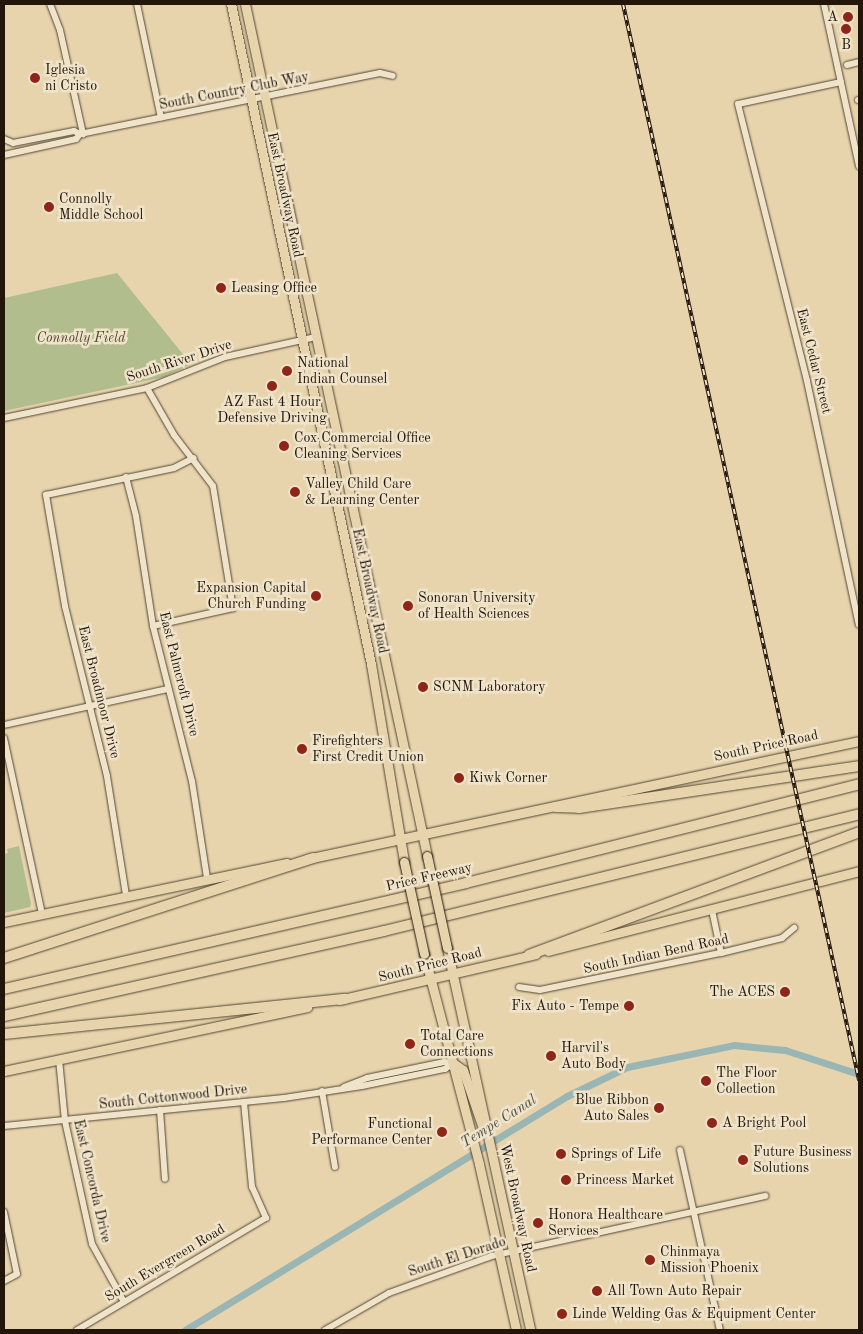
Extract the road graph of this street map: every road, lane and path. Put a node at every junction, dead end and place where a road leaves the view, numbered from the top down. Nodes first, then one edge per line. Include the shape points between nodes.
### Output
1 (50, 4) edge
2 (137, 4) edge
3 (231, 4) edge
4 (245, 4) edge
5 (824, 4) edge
6 (859, 62) edge
7 (846, 65) dead end
8 (393, 76) dead end
9 (841, 82) junction
10 (265, 98) junction
11 (251, 100) junction
12 (161, 118) junction
13 (81, 134) junction
14 (4, 139) edge
15 (4, 155) edge
16 (859, 166) edge
17 (316, 338) junction
18 (302, 340) junction
19 (147, 388) junction
20 (4, 418) edge
21 (194, 458) junction
22 (126, 477) junction
23 (365, 570) junction
24 (351, 573) junction
25 (859, 625) edge
26 (153, 626) junction
27 (384, 661) junction
28 (371, 664) junction
29 (168, 689) junction
30 (88, 708) junction
31 (4, 725) edge
32 (4, 738) edge
33 (859, 741) edge
34 (859, 766) edge
35 (859, 784) edge
36 (556, 807) junction
37 (859, 814) edge
38 (859, 832) edge
39 (422, 834) junction
40 (399, 838) junction
41 (313, 858) junction
42 (859, 872) edge
43 (206, 878) junction
44 (126, 895) junction
45 (712, 910) junction
46 (42, 914) junction
47 (4, 922) edge
48 (794, 928) dead end
49 (721, 953) junction
50 (529, 955) junction
51 (4, 958) edge
52 (453, 974) junction
53 (430, 980) junction
54 (519, 987) dead end
55 (4, 988) edge
56 (345, 999) junction
57 (4, 1016) edge
58 (4, 1034) edge
59 (59, 1059) junction
60 (452, 1063) junction
61 (4, 1070) edge
62 (403, 1070) junction
63 (394, 1080) junction
64 (344, 1087) junction
65 (322, 1092) junction
66 (244, 1102) junction
67 (160, 1110) junction
68 (65, 1121) junction
69 (4, 1126) edge
70 (488, 1134) junction
71 (680, 1150) dead end
72 (335, 1167) dead end
73 (165, 1179) dead end
74 (765, 1196) dead end
75 (4, 1212) edge
76 (694, 1212) junction
77 (513, 1252) junction
78 (500, 1254) junction
79 (4, 1281) edge
80 (124, 1302) junction
81 (77, 1330) edge
82 (325, 1330) edge
83 (516, 1330) edge
84 (530, 1330) edge
85 (720, 1330) edge

1 - 13 street via 60,30
2 - 12 street
3 - 11 main road, East Broadway Road
4 - 10 main road, East Broadway Road
5 - 9 street
6 - 7 street
8 - 10 street, South Country Club Way via 380,73
9 - 16 street
9 - 25 street, East Cedar Street via 738,104 807,381
10 - 11 street, South Country Club Way
10 - 17 main road, East Broadway Road
11 - 12 street, South Country Club Way
11 - 18 main road, East Broadway Road
12 - 13 street, South Country Club Way
13 - 14 street, South Country Club Way via 74,131 13,144
13 - 15 street, South Country Club Way via 76,139
17 - 18 street, South River Drive
17 - 23 main road, East Broadway Road
18 - 19 street, South River Drive via 226,357
18 - 24 main road, East Broadway Road
19 - 20 street, South River Drive
19 - 21 street via 174,436
21 - 22 street via 174,468
21 - 26 street via 213,486 233,608
22 - 26 street, East Palmcroft Drive via 136,516
22 - 30 street, East Broadmoor Drive via 46,495 65,606
23 - 24 main road
23 - 27 main road, East Broadway Road
24 - 28 main road, East Broadway Road
26 - 29 street, East Palmcroft Drive
27 - 28 main road
27 - 39 main road, East Broadway Road
28 - 40 main road, East Broadway Road
29 - 30 street
29 - 43 street, East Palmcroft Drive via 192,781
30 - 31 street
30 - 44 street, East Broadmoor Drive via 107,776
32 - 46 street
33 - 36 main road, South Price Road
34 - 36 highway via 579,808
35 - 55 highway, Price Freeway via 466,883
36 - 39 main road, South Price Road
37 - 57 highway via 384,931
38 - 50 highway
39 - 40 main road, South Price Road
39 - 52 main road, East Broadway Road, bridge
40 - 41 main road, South Price Road
40 - 53 main road, East Broadway Road, bridge
41 - 43 main road, South Price Road
41 - 51 highway
42 - 45 main road, South Price Road
43 - 44 main road, South Price Road
44 - 46 main road, South Price Road
45 - 49 street
45 - 50 main road, South Price Road
46 - 47 main road, South Price Road
48 - 49 street, South Indian Bend Road via 782,938
49 - 54 street, South Indian Bend Road via 540,990
50 - 52 main road, South Price Road
52 - 53 main road, South Price Road
52 - 70 main road, West Broadway Road
53 - 56 main road, South Price Road
53 - 60 main road, West Broadway Road
56 - 58 highway
56 - 59 main road, South Price Road
59 - 61 main road, South Price Road
59 - 68 street, East Concorda Drive
60 - 62 street, South Cottonwood Drive
60 - 63 street, South Cottonwood Drive via 446,1069
60 - 70 main road via 463,1070 475,1109
60 - 78 main road, West Broadway Road
62 - 63 street
62 - 64 street, South Cottonwood Drive via 352,1081
63 - 64 street, South Cottonwood Drive
64 - 65 street, South Cottonwood Drive
65 - 66 street, South Cottonwood Drive
65 - 72 street
66 - 67 street, South Cottonwood Drive
66 - 80 street, South Evergreen Road via 252,1187 266,1218
67 - 68 street, South Cottonwood Drive
67 - 73 street
68 - 69 street, South Cottonwood Drive
68 - 80 street, East Concorda Drive via 92,1244
70 - 77 main road, West Broadway Road
71 - 76 street
74 - 76 street, South El Dorado
75 - 79 street via 17,1274
76 - 77 street, South El Dorado
76 - 85 street
77 - 78 street, South El Dorado
77 - 84 main road, West Broadway Road
78 - 82 street, South El Dorado via 389,1293
78 - 83 main road, West Broadway Road
80 - 81 street, South Evergreen Road

